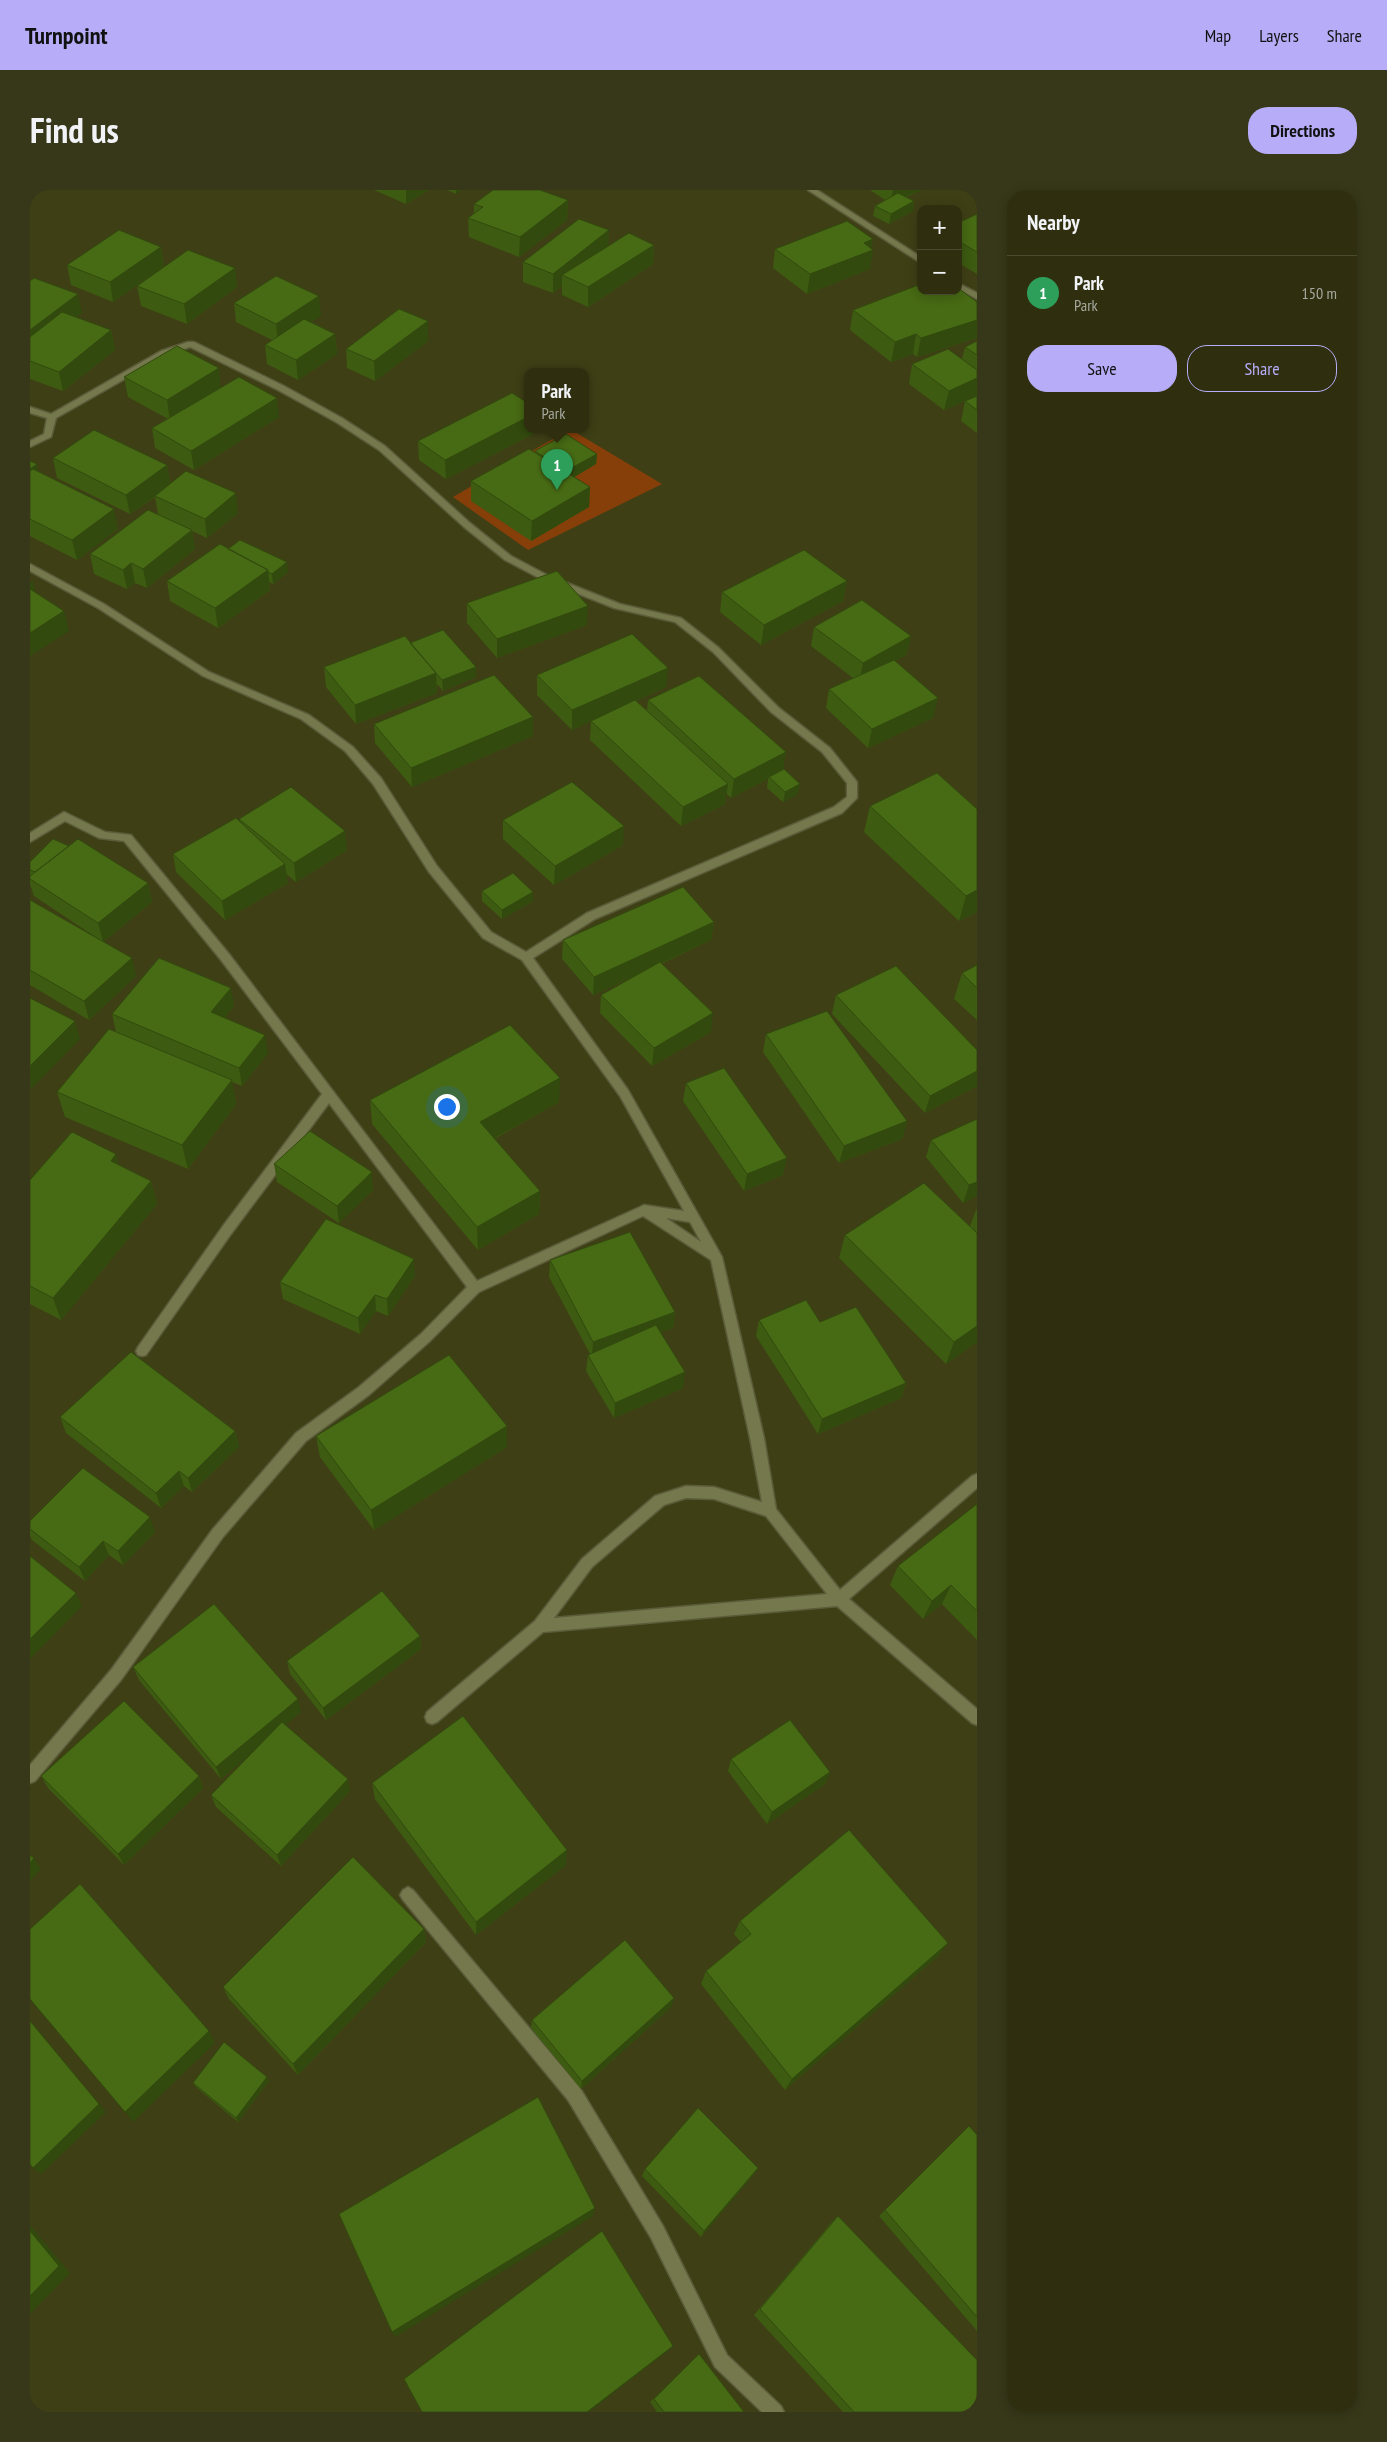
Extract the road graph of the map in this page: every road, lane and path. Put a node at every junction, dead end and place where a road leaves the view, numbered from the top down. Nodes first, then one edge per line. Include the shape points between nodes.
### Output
1 (812, 190) edge
2 (917, 257) edge
3 (962, 288) edge
4 (977, 297) edge
5 (30, 410) edge
6 (52, 417) junction
7 (30, 444) edge
8 (30, 567) edge
9 (30, 838) edge
10 (526, 957) junction
11 (328, 1095) junction
12 (644, 1210) junction
13 (694, 1218) junction
14 (716, 1257) junction
15 (475, 1288) junction
16 (142, 1350) dead end
17 (977, 1480) edge
18 (770, 1511) junction
19 (839, 1598) junction
20 (540, 1626) junction
21 (432, 1717) dead end
22 (977, 1718) edge
23 (30, 1776) edge
24 (408, 1895) dead end
25 (775, 2412) edge

1 - 2 street
3 - 4 street
5 - 6 street
6 - 7 street via 48,435
6 - 10 street via 164,353 191,344 290,393 382,448 508,558 544,577 617,606 678,620 716,650 775,710 826,750 852,782 852,798 838,810 591,916
8 - 10 street via 100,606 206,674 305,717 349,749 377,780 433,869 487,935
9 - 11 street via 64,816 104,835 127,838 225,957
10 - 13 street via 624,1094
11 - 15 street
11 - 16 street
12 - 13 street
12 - 14 street
12 - 15 street
13 - 14 street
14 - 18 street
15 - 23 street via 425,1338 301,1437 218,1533 116,1675
17 - 19 street
18 - 19 street
18 - 20 street via 714,1493 686,1492 660,1500 587,1563
19 - 20 street
19 - 22 street
20 - 21 street
24 - 25 street via 574,2094 657,2232 721,2361

